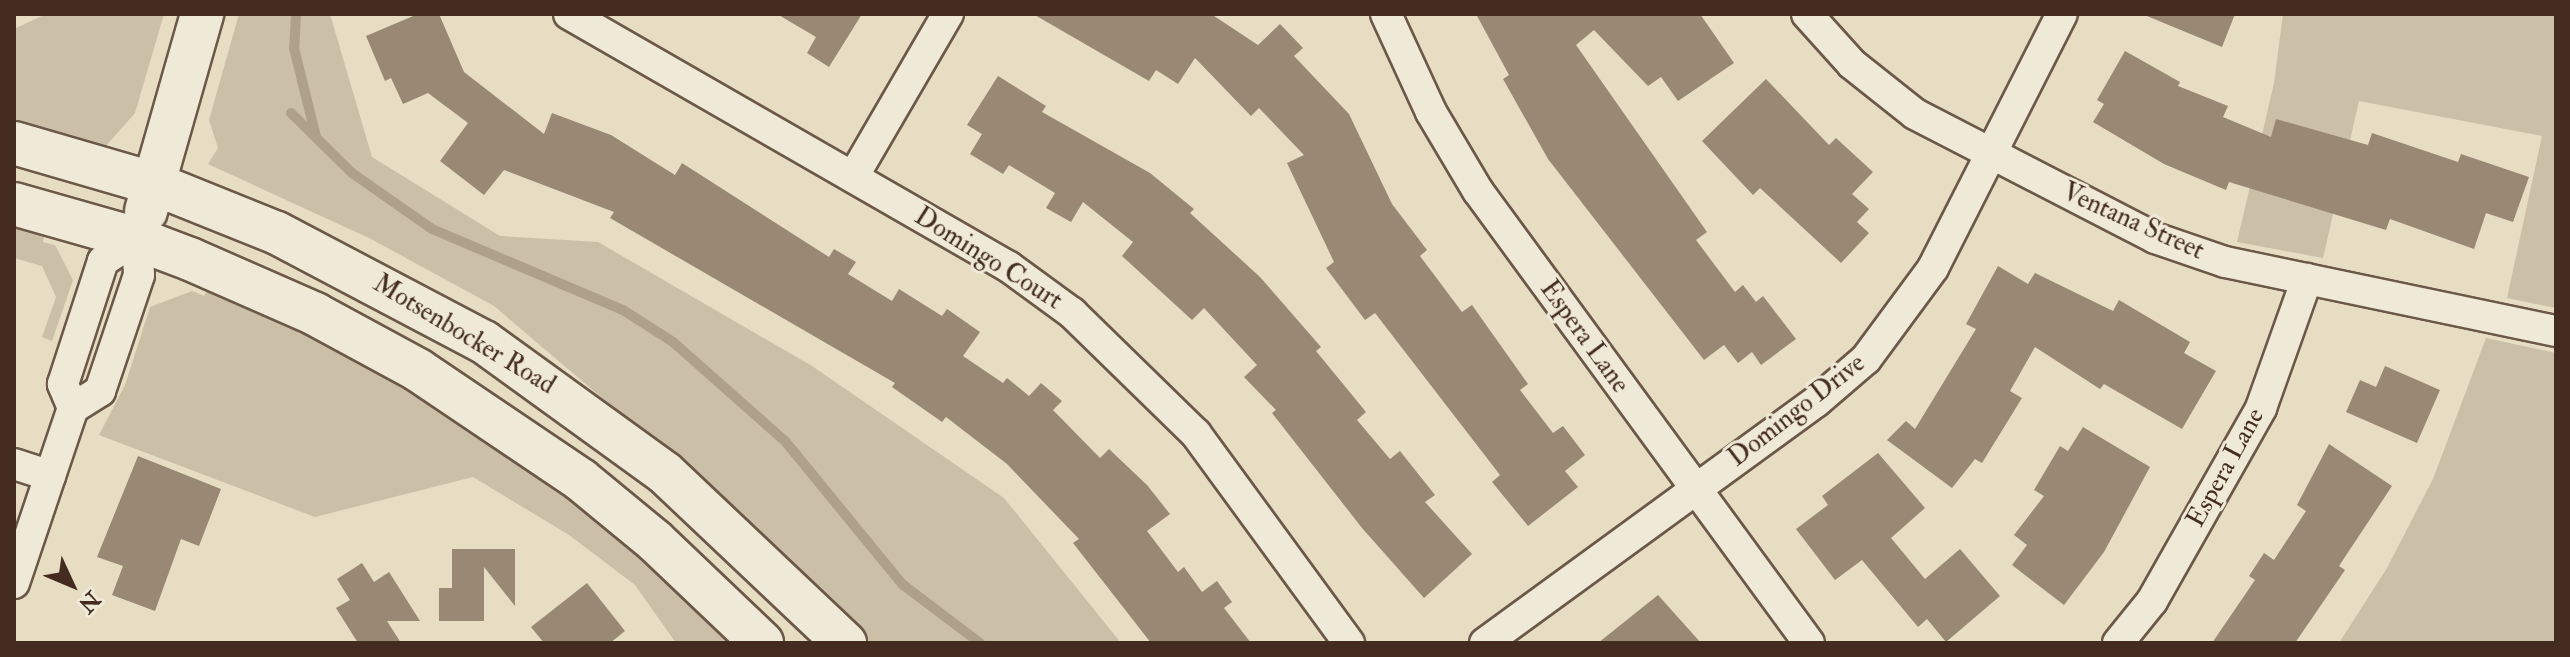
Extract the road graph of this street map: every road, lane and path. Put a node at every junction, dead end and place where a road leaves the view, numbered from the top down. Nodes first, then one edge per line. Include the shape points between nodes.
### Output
1 (202, 14) edge
2 (569, 14) edge
3 (948, 14) edge
4 (1386, 14) edge
5 (1807, 14) edge
6 (2062, 14) edge
7 (14, 143) edge
8 (1990, 155) junction
9 (853, 177) junction
10 (155, 184) junction
11 (14, 204) edge
12 (137, 239) junction
13 (2307, 279) junction
14 (2556, 331) edge
15 (14, 464) edge
16 (50, 476) junction
17 (1695, 490) junction
18 (14, 583) edge
19 (762, 643) edge
20 (845, 643) edge
21 (1349, 643) edge
22 (1485, 643) edge
23 (1809, 643) edge
24 (2118, 643) edge

1 - 10 main road
2 - 9 street, Domingo Court
3 - 9 street
4 - 17 street, Espera Lane via 1460,164
5 - 8 street, Ventana Street via 1883,91
6 - 8 street, Domingo Drive
7 - 10 main road, Motsenbocker Road
8 - 13 street, Ventana Street via 2175,246
8 - 17 street, Domingo Drive via 1933,268 1880,344 1834,388
9 - 21 street, Domingo Court via 1027,279 1139,373 1223,467
10 - 12 main road
10 - 20 main road, Motsenbocker Road via 347,265 503,354 665,473
11 - 12 main road, Motsenbocker Road
12 - 16 street via 139,275 100,391 73,408
12 - 19 main road, Motsenbocker Road via 315,314 475,405 623,514
13 - 14 street, Ventana Street
13 - 24 street, Espera Lane via 2261,408 2152,601
15 - 16 street
16 - 18 street
17 - 22 street, Domingo Drive
17 - 23 street, Espera Lane

